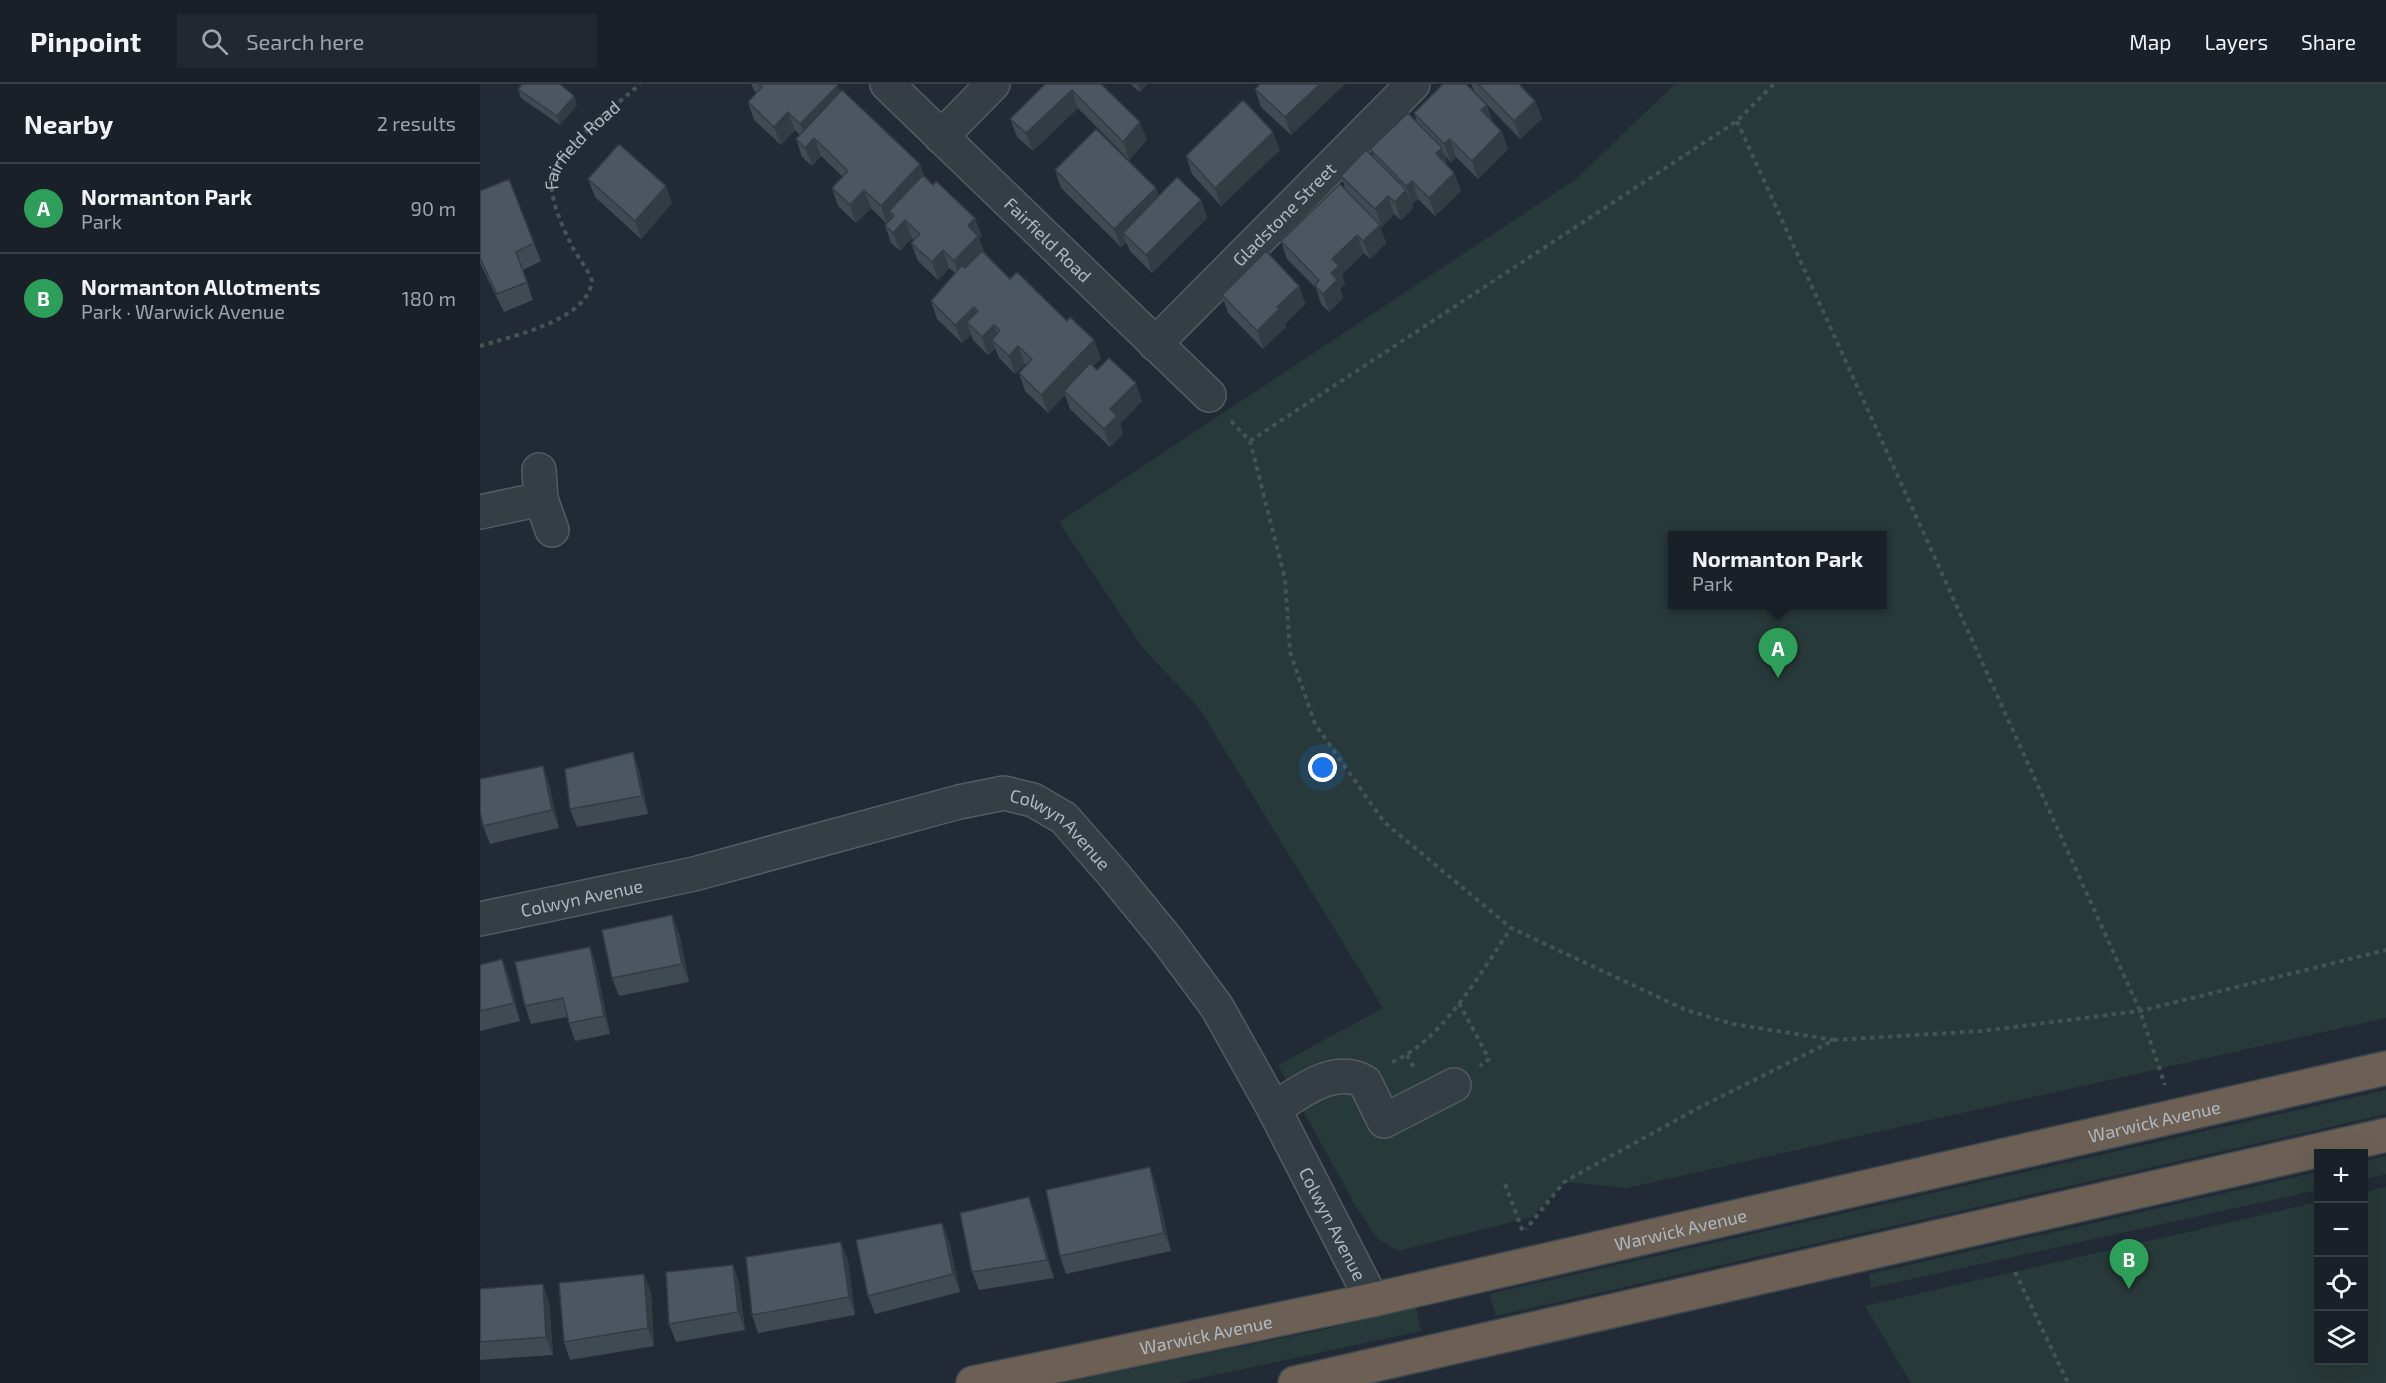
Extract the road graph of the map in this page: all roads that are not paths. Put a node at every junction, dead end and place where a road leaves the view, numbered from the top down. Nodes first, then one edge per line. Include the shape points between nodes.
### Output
1 (887, 84) edge
2 (993, 84) edge
3 (1413, 84) edge
4 (941, 137) junction
5 (1155, 344) junction
6 (1209, 395) dead end
7 (480, 512) edge
8 (552, 531) dead end
9 (480, 919) edge
10 (2386, 1068) edge
11 (1454, 1085) road end
12 (1274, 1109) junction
13 (2386, 1135) edge
14 (1372, 1300) junction
15 (973, 1383) edge
16 (1295, 1383) edge

1 - 4 street, Fairfield Road
2 - 4 street
3 - 5 street, Gladstone Street
4 - 5 street, Fairfield Road
5 - 6 street, Fairfield Road
7 - 8 street via 540,484
9 - 12 street, Colwyn Avenue via 694,874 1004,793 1033,800 1064,818 1114,874 1217,1007
10 - 14 highway, Warwick Avenue
11 - 12 street via 1384,1121 1369,1088 1356,1077 1348,1076 1314,1084
12 - 14 street, Colwyn Avenue
13 - 16 highway
14 - 15 highway, Warwick Avenue

